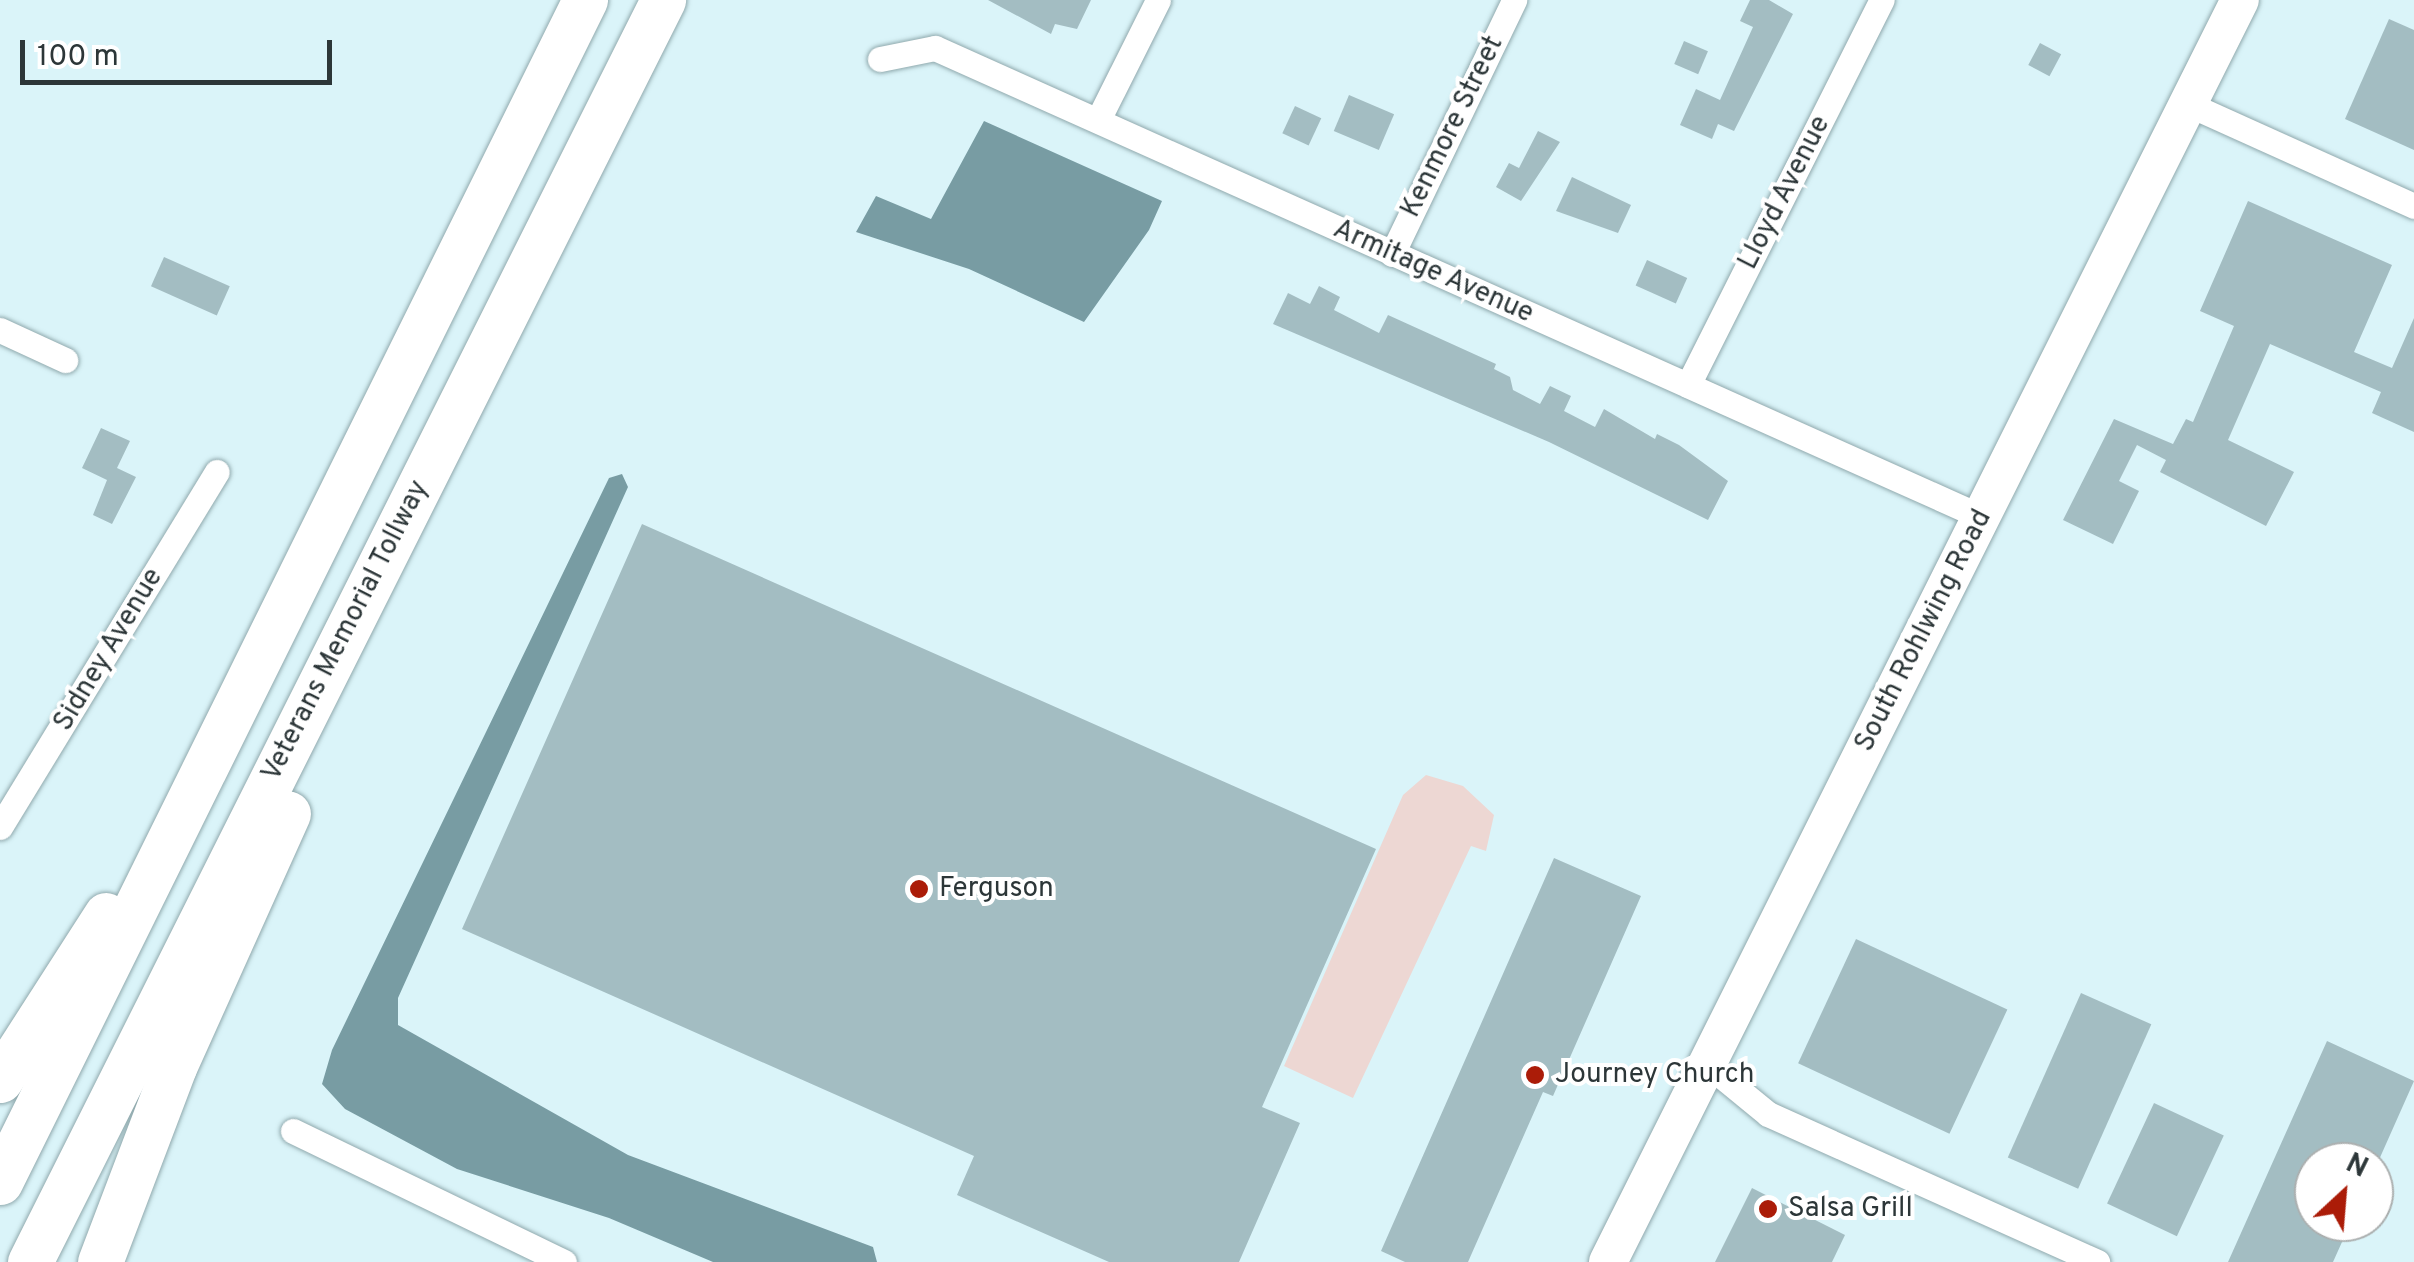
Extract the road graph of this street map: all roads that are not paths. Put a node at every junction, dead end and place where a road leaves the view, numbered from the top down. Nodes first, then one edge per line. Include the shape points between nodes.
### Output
1 (585, 0) edge
2 (662, 0) edge
3 (1158, 0) edge
4 (1514, 0) edge
5 (1882, 0) edge
6 (2240, 0) edge
7 (880, 59) dead end
8 (2188, 104) junction
9 (1098, 120) junction
10 (2414, 206) edge
11 (1392, 254) junction
12 (0, 330) edge
13 (65, 360) dead end
14 (1688, 385) junction
15 (466, 392) junction
16 (216, 472) dead end
17 (1982, 516) junction
18 (238, 706) junction
19 (0, 826) edge
20 (1707, 1064) junction
21 (0, 1080) edge
22 (293, 1131) dead end
23 (0, 1182) edge
24 (30, 1262) edge
25 (100, 1262) edge
26 (564, 1262) edge
27 (1608, 1262) edge
28 (2097, 1262) edge

1 - 18 highway
2 - 15 highway, Veterans Memorial Tollway
3 - 9 street
4 - 11 street, Kenmore Street
5 - 14 street, Lloyd Avenue
6 - 8 main road, South Rohlwing Road
7 - 9 street, Armitage Avenue via 935,48
8 - 10 street
8 - 17 main road, South Rohlwing Road
9 - 11 street, Armitage Avenue
11 - 14 street, Armitage Avenue
12 - 13 street
14 - 17 street, Armitage Avenue
15 - 24 highway, Veterans Memorial Tollway
15 - 25 highway via 346,684 174,1067
16 - 19 street, Sidney Avenue
17 - 20 main road, South Rohlwing Road
18 - 21 highway
18 - 23 highway
20 - 27 main road, South Rohlwing Road
20 - 28 street via 1768,1114
22 - 26 street

